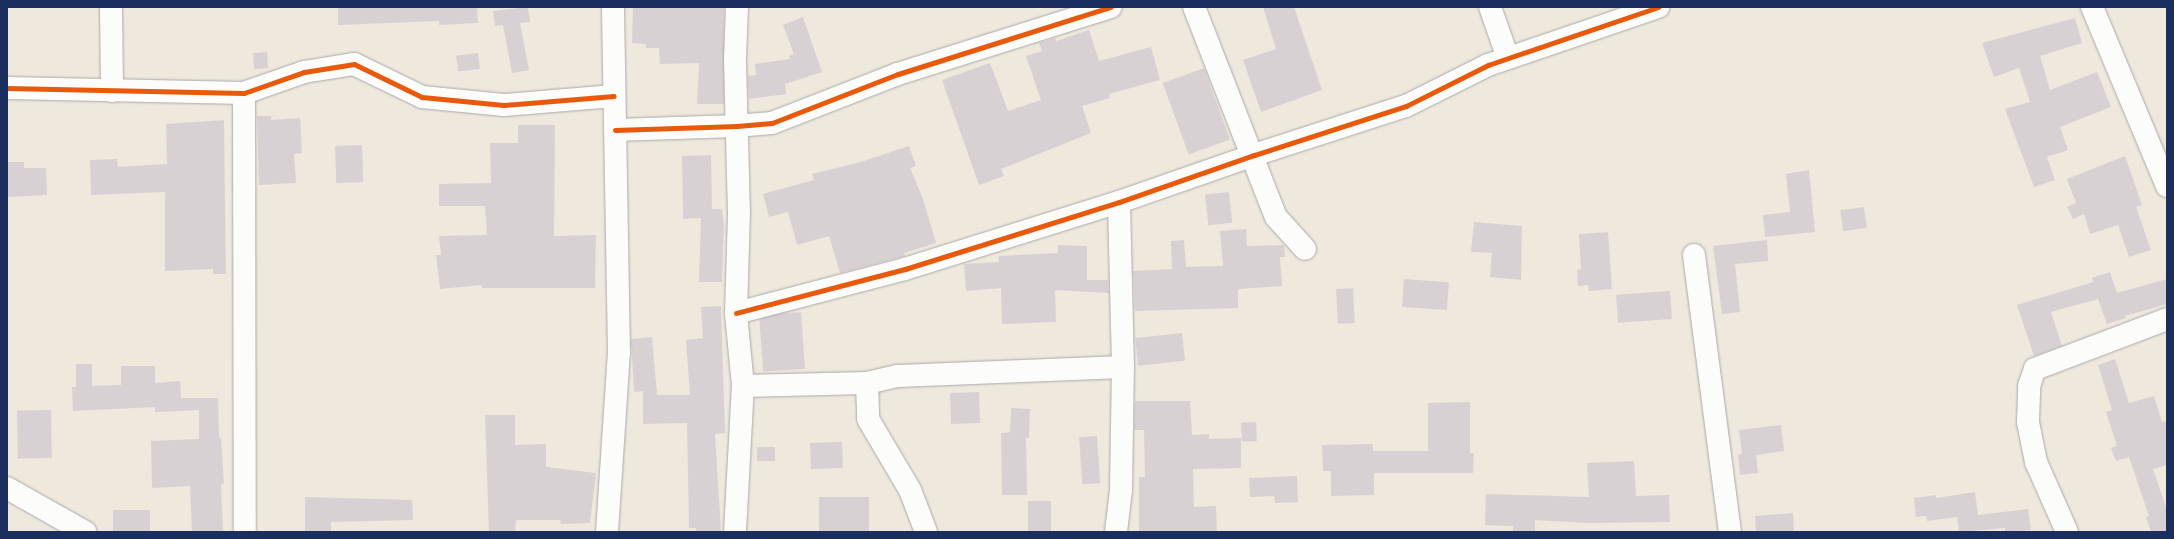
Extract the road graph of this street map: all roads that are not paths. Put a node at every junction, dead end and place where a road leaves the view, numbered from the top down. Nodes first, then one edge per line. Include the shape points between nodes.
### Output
1 (111, 7) edge
2 (613, 7) edge
3 (737, 7) edge
4 (1111, 7) edge
5 (1194, 7) edge
6 (1490, 7) edge
7 (1658, 7) edge
8 (2092, 7) edge
9 (1508, 58) junction
10 (7, 88) edge
11 (112, 91) junction
12 (244, 93) junction
13 (614, 96) junction
14 (737, 126) junction
15 (615, 130) junction
16 (1254, 154) junction
17 (2167, 186) edge
18 (1119, 202) junction
19 (1305, 249) dead end
20 (1694, 255) dead end
21 (736, 313) junction
22 (2167, 319) edge
23 (1123, 367) junction
24 (867, 383) junction
25 (743, 386) junction
26 (7, 488) edge
27 (85, 532) edge
28 (245, 532) edge
29 (607, 532) edge
30 (734, 532) edge
31 (926, 532) edge
32 (1116, 532) edge
33 (1730, 532) edge
34 (2067, 532) edge

1 - 11 street
2 - 13 street
3 - 14 street
4 - 14 street via 898,74 772,123
5 - 16 street
6 - 9 street
7 - 9 street
8 - 17 street
9 - 16 street via 1488,65 1406,106
10 - 11 street
11 - 12 street
12 - 13 street via 304,72 354,64 422,97 504,105
12 - 28 street
13 - 15 street
14 - 15 street
14 - 21 street via 739,214
15 - 29 street via 619,353
16 - 18 street
16 - 19 street via 1276,217
18 - 21 street via 905,270
18 - 23 street
20 - 33 street
21 - 25 street
22 - 34 street via 2035,369 2029,386 2028,422 2036,462
23 - 24 street via 898,376
23 - 32 street via 1121,490
24 - 25 street
24 - 31 street via 868,419 910,490
25 - 30 street
26 - 27 street

